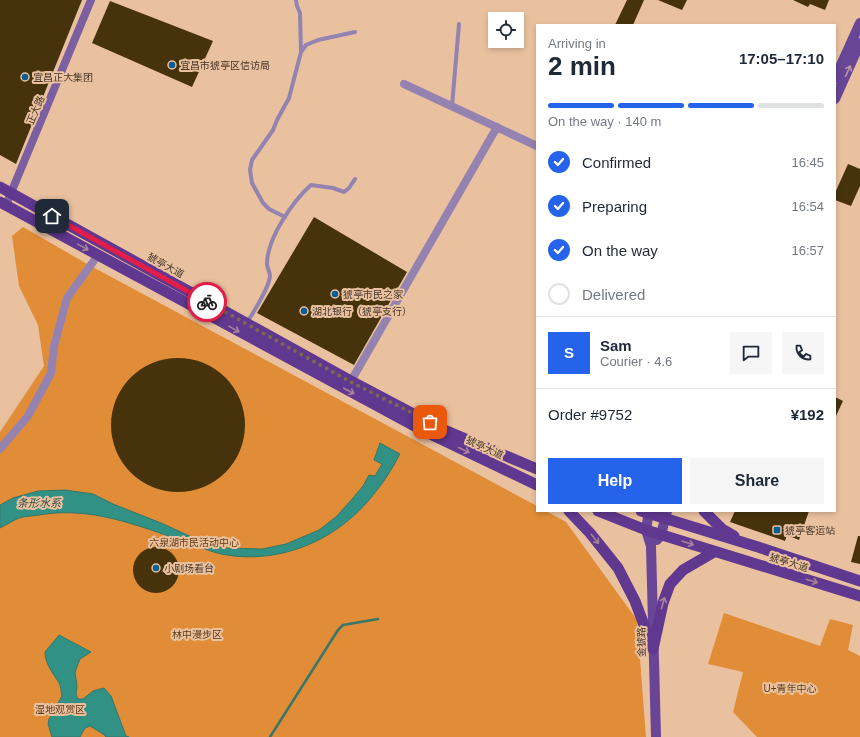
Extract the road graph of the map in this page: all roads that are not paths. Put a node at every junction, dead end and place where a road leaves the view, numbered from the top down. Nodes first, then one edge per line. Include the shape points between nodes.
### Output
1 (91, 0) edge
2 (296, 0) edge
3 (860, 23) edge
4 (459, 24) dead end
5 (355, 32) dead end
6 (860, 43) edge
7 (301, 52) junction
8 (836, 76) edge
9 (404, 84) dead end
10 (836, 97) edge
11 (452, 106) junction
12 (497, 127) junction
13 (536, 146) edge
14 (355, 179) dead end
15 (0, 187) edge
16 (11, 193) junction
17 (3, 203) edge
18 (285, 217) junction
19 (98, 255) junction
20 (247, 324) junction
21 (351, 382) junction
22 (0, 449) edge
23 (536, 469) edge
24 (536, 485) edge
25 (570, 512) edge
26 (601, 512) edge
27 (646, 512) edge
28 (705, 512) edge
29 (666, 515) edge
30 (646, 530) junction
31 (661, 535) junction
32 (651, 546) junction
33 (758, 547) junction
34 (714, 552) junction
35 (860, 581) edge
36 (860, 596) edge
37 (653, 649) junction
38 (656, 737) edge

1 - 16 main road, 正大路
2 - 7 lane via 300,13
3 - 8 main road
4 - 11 lane
5 - 7 lane via 318,40 306,45
10 -> 6 main road
7 - 18 lane via 289,98 273,130 252,160 250,170 252,183 263,203
9 - 11 street
11 - 12 street
12 - 13 street
12 - 21 street
14 - 18 lane via 344,192 311,185 300,195
15 - 16 highway, 猇亭大道
16 - 17 main road, 正大路
16 - 20 highway, 猇亭大道
17 -> 19 highway, 猇亭大道
18 - 20 lane via 274,233 267,265 270,275 267,286
19 - 22 street via 67,298 54,346 51,373 28,416
19 -> 24 highway, 猇亭大道 via 413,426
20 - 21 highway, 猇亭大道
21 - 23 highway, 猇亭大道 via 442,429
25 -> 37 highway via 618,568 635,601
26 - 30 highway, 猇亭大道
27 - 29 highway, 猇亭大道
27 - 30 main road, 金猇路
28 - 33 highway via 722,529
29 - 31 main road
29 - 33 highway, 猇亭大道
30 - 31 highway, 猇亭大道
30 - 32 main road, 金猇路
31 - 32 main road
31 -> 34 highway, 猇亭大道
32 - 37 main road, 金猇路
33 - 35 highway, 猇亭大道
34 -> 36 highway, 猇亭大道
37 -> 34 highway via 662,602 670,584 683,570
37 - 38 main road, 金猇路

